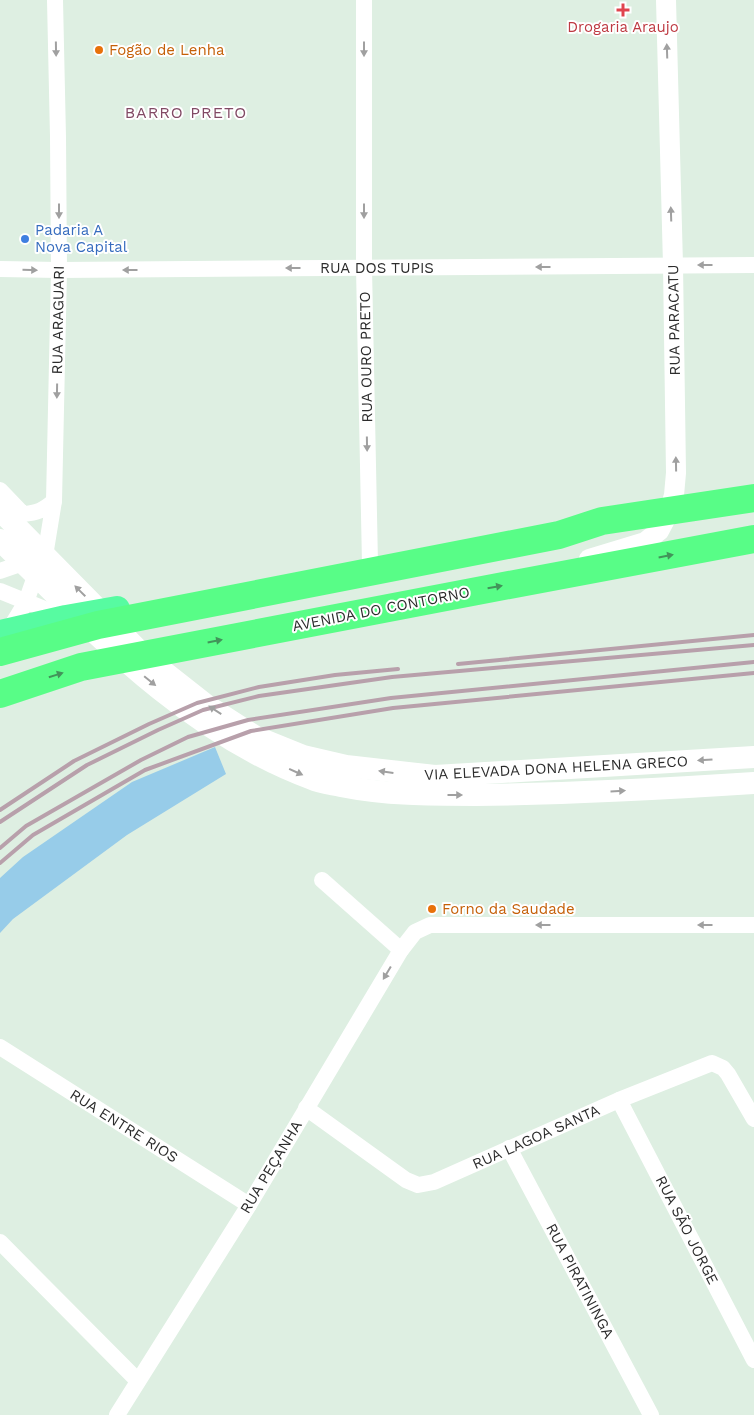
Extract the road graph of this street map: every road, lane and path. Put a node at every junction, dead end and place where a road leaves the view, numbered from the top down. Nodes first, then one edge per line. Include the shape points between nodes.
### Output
1 (55, 0) edge
2 (364, 0) edge
3 (666, 0) edge
4 (754, 265) edge
5 (673, 266) junction
6 (364, 268) junction
7 (0, 269) edge
8 (59, 270) junction
9 (0, 490) edge
10 (754, 498) edge
11 (54, 501) junction
12 (0, 510) edge
13 (669, 512) junction
14 (23, 514) junction
15 (602, 522) junction
16 (0, 539) edge
17 (754, 540) edge
18 (46, 550) junction
19 (370, 564) junction
20 (0, 571) edge
21 (567, 575) junction
22 (0, 591) edge
23 (26, 602) junction
24 (66, 618) junction
25 (3, 639) edge
26 (3, 693) edge
27 (254, 744) junction
28 (754, 757) edge
29 (754, 783) edge
30 (322, 880) dead end
31 (754, 925) edge
32 (401, 950) junction
33 (0, 1047) edge
34 (619, 1100) junction
35 (306, 1108) junction
36 (754, 1119) edge
37 (509, 1148) junction
38 (249, 1205) junction
39 (0, 1242) edge
40 (754, 1360) edge
41 (138, 1381) junction
42 (117, 1415) edge
43 (651, 1415) edge

1 -> 8 street, RUA ARAGUARI
2 -> 6 street, RUA OURO PRETO
5 -> 3 street, RUA PARACATU
4 -> 5 street, RUA DOS TUPIS
5 -> 6 street, RUA DOS TUPIS
13 -> 5 street, RUA PARACATU via 676,473
6 -> 8 street, RUA DOS TUPIS
6 -> 19 street, RUA OURO PRETO
7 -> 8 street, RUA DOS TUPIS
8 -> 11 street, RUA ARAGUARI
9 - 14 street
10 - 13 highway
11 - 14 street via 44,510
11 - 18 street, RUA ARAGUARI
27 -> 12 main road, VIA ELEVADA DONA HELENA GRECO via 145,656
13 - 15 highway
13 - 21 street, RUA PARACATU via 659,531 645,542 578,562
14 - 16 street via 17,530
15 - 19 main road via 560,526
15 - 25 highway via 559,535 98,625 46,638
16 -> 27 main road, VIA ELEVADA DONA HELENA GRECO via 98,637 147,679 190,713
21 -> 17 highway, AVENIDA DO CONTORNO
18 - 20 street via 31,560
18 - 23 street, RUA ARAGUARI
19 - 24 main road
26 -> 21 highway, AVENIDA DO CONTORNO via 81,667
22 - 23 street
23 - 24 street
23 - 25 street, RUA ARAGUARI
24 - 25 main road
28 -> 27 main road, VIA ELEVADA DONA HELENA GRECO via 435,776 346,766
27 -> 29 main road, VIA ELEVADA DONA HELENA GRECO via 314,780 413,795 554,794
30 - 32 street
31 -> 32 street, RUA PEÇANHA via 430,925 415,932
32 -> 35 street, RUA PEÇANHA
33 - 38 street, RUA ENTRE RIOS
34 - 36 street, RUA LAGOA SANTA via 712,1063 728,1074
34 - 37 street, RUA LAGOA SANTA
34 - 40 street, RUA SÃO JORGE
35 - 37 street, RUA LAGOA SANTA via 406,1180 418,1185 434,1182
35 - 38 street, RUA PEÇANHA
37 - 43 street, RUA PIRATININGA
38 - 41 street, RUA PEÇANHA
39 - 41 street
41 - 42 street, RUA PEÇANHA

